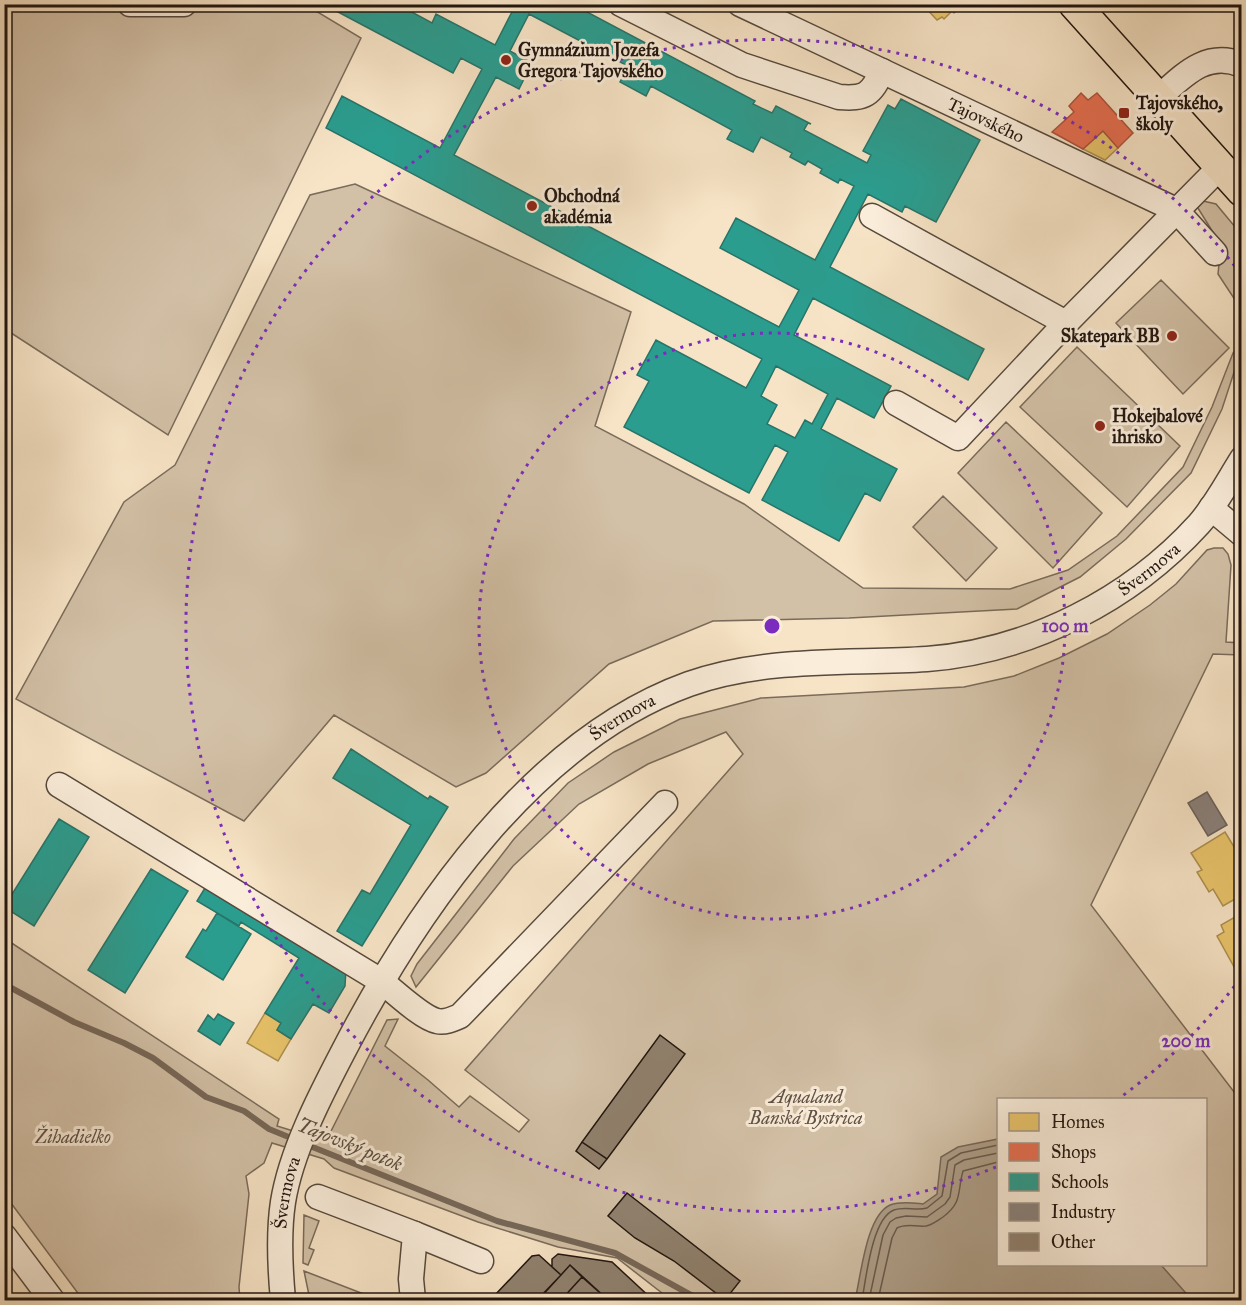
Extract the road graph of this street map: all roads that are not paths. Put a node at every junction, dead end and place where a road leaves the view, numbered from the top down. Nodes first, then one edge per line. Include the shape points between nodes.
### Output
1 (130, 4) edge
2 (183, 4) edge
3 (740, 4) edge
4 (1074, 4) edge
5 (624, 5) edge
6 (1242, 64) edge
7 (882, 71) junction
8 (1157, 99) junction
9 (1219, 168) junction
10 (1242, 191) edge
11 (1176, 210) junction
12 (872, 216) dead end
13 (1215, 253) dead end
14 (1066, 323) junction
15 (896, 403) dead end
16 (1242, 459) edge
17 (1211, 508) junction
18 (1242, 534) edge
19 (59, 784) dead end
20 (665, 803) dead end
21 (381, 981) junction
22 (318, 1197) dead end
23 (415, 1234) junction
24 (4, 1236) edge
25 (481, 1262) dead end
26 (52, 1300) edge
27 (283, 1300) edge
28 (412, 1300) edge

1 - 2 street
3 - 7 street, Tajovského
4 - 8 main road
5 - 7 street via 742,65 839,97 867,95
6 - 8 street via 1224,59 1202,63
7 - 11 street, Tajovského
8 - 9 main road
9 - 10 main road
9 - 11 street
11 - 13 street
11 - 14 street
12 - 14 street
14 - 15 street via 958,438
16 - 17 street, Švermova
17 - 18 street
17 - 21 street, Švermova via 1198,525 1133,584 1054,627 977,651 930,659 798,663 713,677 628,713 552,768 509,810 437,897
19 - 21 street
20 - 21 street via 460,1016 437,1021 423,1015
21 - 27 street, Švermova via 316,1104 284,1198 280,1225
22 - 23 street
23 - 25 street
23 - 28 street
24 - 26 street

